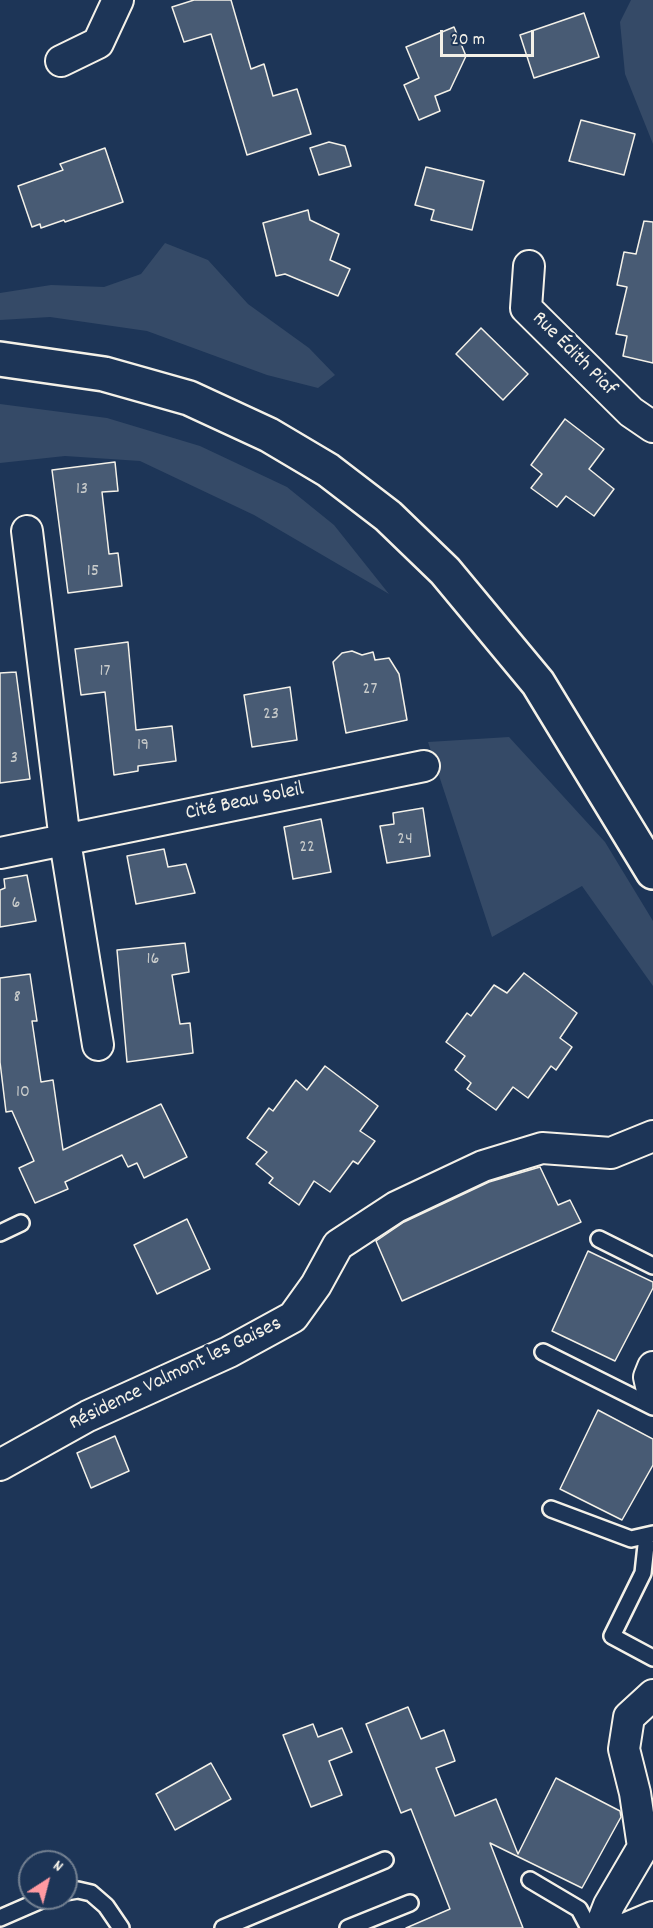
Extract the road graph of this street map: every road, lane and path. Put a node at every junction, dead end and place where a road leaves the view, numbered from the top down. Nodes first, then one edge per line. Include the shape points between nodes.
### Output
1 (118, 0) edge
2 (61, 61) dead end
3 (529, 266) dead end
4 (0, 358) edge
5 (653, 427) edge
6 (27, 531) dead end
7 (424, 766) dead end
8 (65, 841) junction
9 (0, 853) edge
10 (653, 872) edge
11 (98, 1045) dead end
12 (653, 1136) edge
13 (21, 1223) dead end
14 (0, 1233) edge
15 (599, 1239) dead end
16 (653, 1266) edge
17 (543, 1352) dead end
18 (653, 1367) edge
19 (653, 1395) edge
20 (653, 1407) edge
21 (0, 1465) edge
22 (550, 1509) dead end
23 (650, 1535) edge
24 (653, 1658) edge
25 (653, 1695) edge
26 (385, 1860) dead end
27 (530, 1880) dead end
28 (78, 1890) edge
29 (410, 1904) dead end
30 (18, 1910) edge
31 (653, 1917) edge
32 (0, 1918) edge
33 (121, 1928) edge
34 (223, 1928) edge
35 (348, 1928) edge
36 (589, 1928) edge
37 (600, 1928) edge
38 (627, 1928) edge

1 - 2 street via 98,43
3 - 5 street, Rue Édith Piaf via 526,308 631,412
4 - 10 street via 104,374 189,398 269,435 328,470 388,516 445,571 537,683
6 - 8 street
7 - 8 street, Cité Beau Soleil
8 - 9 street, Cité Beau Soleil
8 - 11 street
12 - 21 street, Résidence Valmont les Gaises via 610,1153 542,1148 483,1166 396,1207 338,1245 293,1317 229,1352 88,1416
13 - 14 lane
15 - 16 lane
17 - 20 lane
18 - 19 street via 649,1377
22 - 23 lane via 631,1539
23 - 24 lane via 643,1573 612,1636
25 - 37 street via 629,1717 624,1749 643,1847
26 - 34 lane
27 - 36 lane via 579,1909
28 - 33 lane via 91,1893 106,1906
29 - 35 lane
30 - 32 lane
31 - 38 street

